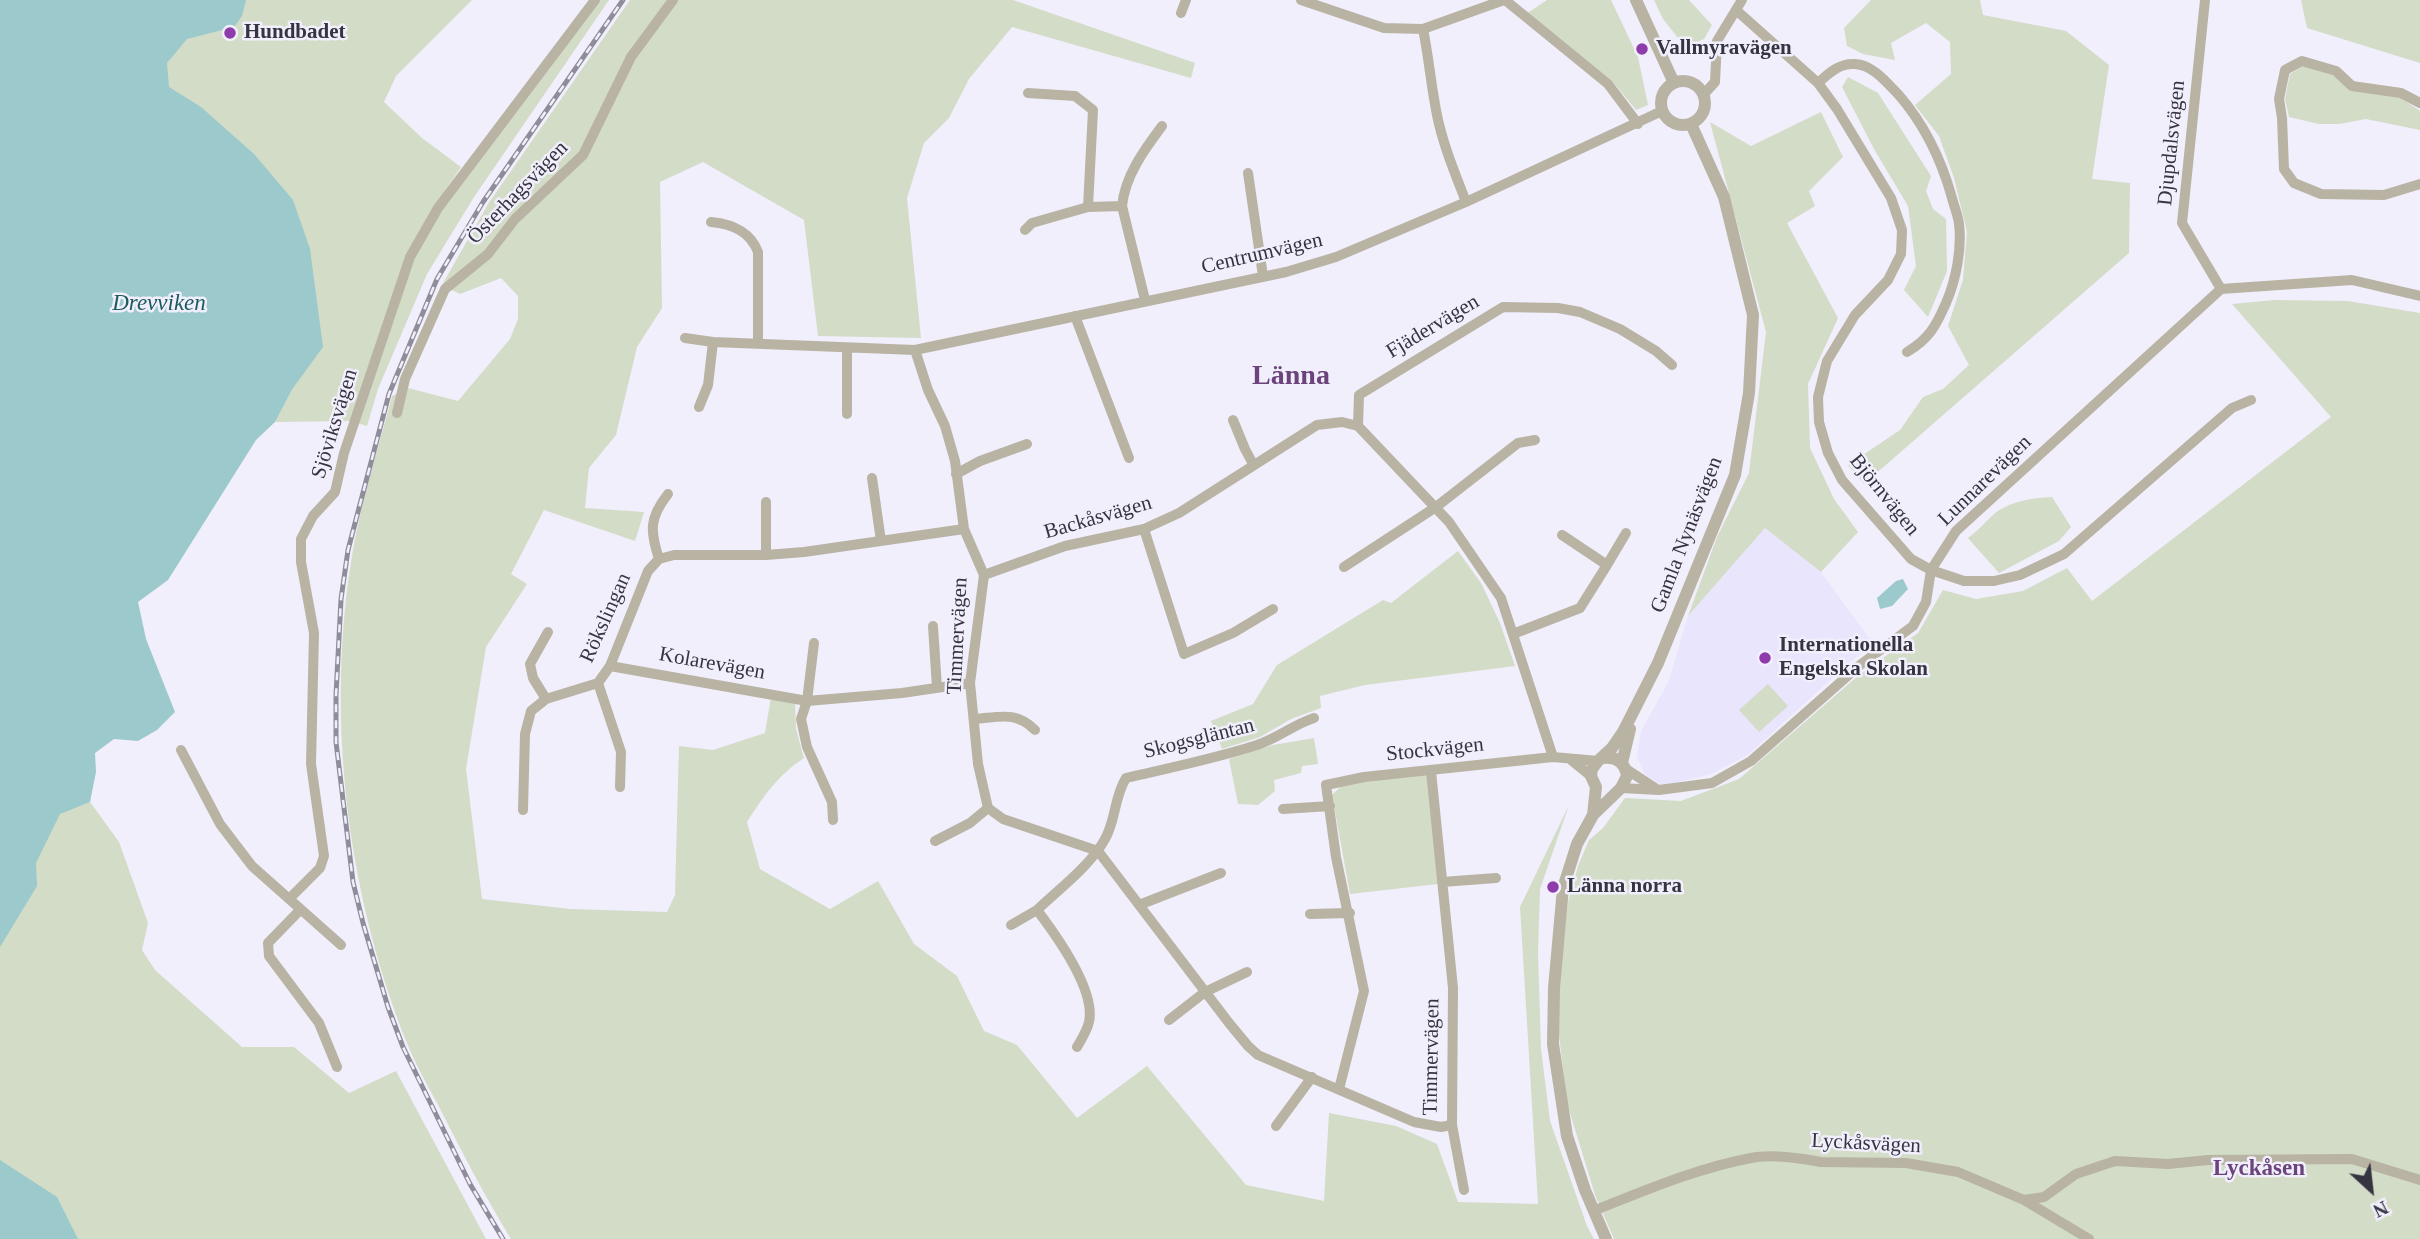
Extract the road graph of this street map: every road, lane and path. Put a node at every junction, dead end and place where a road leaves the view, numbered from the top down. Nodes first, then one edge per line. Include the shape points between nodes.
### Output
1 (595, 0) edge
2 (673, 0) edge
3 (1186, 0) edge
4 (1301, 0) edge
5 (1504, 0) edge
6 (1636, 0) edge
7 (1742, 0) edge
8 (2205, 0) edge
9 (1736, 10) junction
10 (1181, 13) dead end
11 (1423, 29) junction
12 (1674, 83) junction
13 (1818, 83) junction
14 (1028, 93) dead end
15 (1704, 94) junction
16 (2420, 103) edge
17 (1662, 111) junction
18 (1638, 124) junction
19 (1691, 124) junction
20 (1162, 126) dead end
21 (1248, 173) dead end
22 (2420, 184) edge
23 (1466, 202) junction
24 (1122, 206) junction
25 (1088, 207) junction
26 (711, 222) dead end
27 (1025, 230) dead end
28 (1264, 276) junction
29 (2221, 289) junction
30 (2420, 296) edge
31 (1145, 300) junction
32 (1075, 316) junction
33 (685, 338) dead end
34 (713, 342) junction
35 (758, 343) junction
36 (847, 348) junction
37 (915, 350) junction
38 (1907, 352) dead end
39 (1672, 365) dead end
40 (2250, 400) dead end
41 (699, 407) dead end
42 (397, 413) dead end
43 (847, 414) dead end
44 (1233, 420) dead end
45 (1358, 426) junction
46 (1535, 440) dead end
47 (1027, 444) dead end
48 (1129, 458) dead end
49 (1253, 464) junction
50 (956, 474) junction
51 (872, 478) dead end
52 (668, 494) dead end
53 (766, 502) dead end
54 (1436, 507) junction
55 (964, 528) junction
56 (1144, 529) junction
57 (1626, 533) dead end
58 (1562, 535) dead end
59 (881, 541) junction
60 (766, 555) junction
61 (659, 559) junction
62 (1607, 565) junction
63 (1344, 567) dead end
64 (1931, 570) junction
65 (984, 575) junction
66 (1273, 609) dead end
67 (933, 626) dead end
68 (548, 632) dead end
69 (1513, 634) junction
70 (814, 643) dead end
71 (610, 666) junction
72 (598, 683) junction
73 (970, 683) junction
74 (937, 688) junction
75 (545, 699) junction
76 (807, 701) junction
77 (1634, 712) junction
78 (1314, 718) dead end
79 (975, 719) junction
80 (1035, 730) dead end
81 (181, 750) dead end
82 (1553, 757) junction
83 (1570, 759) junction
84 (1600, 759) junction
85 (1624, 766) junction
86 (1431, 771) junction
87 (1594, 781) junction
88 (620, 787) dead end
89 (1618, 789) junction
90 (1659, 790) junction
91 (1331, 806) junction
92 (988, 808) junction
93 (1283, 809) dead end
94 (523, 810) dead end
95 (1593, 815) junction
96 (834, 820) dead end
97 (935, 841) dead end
98 (1098, 851) junction
99 (1221, 873) dead end
100 (1496, 878) dead end
101 (1442, 882) junction
102 (290, 898) junction
103 (1139, 905) junction
104 (300, 910) junction
105 (1037, 910) junction
106 (1310, 914) dead end
107 (1350, 914) junction
108 (1011, 925) dead end
109 (341, 945) dead end
110 (1247, 972) dead end
111 (1206, 992) junction
112 (1169, 1020) dead end
113 (1077, 1047) dead end
114 (337, 1067) dead end
115 (1312, 1077) junction
116 (1339, 1089) junction
117 (1276, 1126) dead end
118 (1445, 1129) junction
119 (2420, 1180) edge
120 (1464, 1190) dead end
121 (2024, 1200) junction
122 (1593, 1211) junction
123 (1606, 1239) edge
124 (2089, 1239) edge

1 - 102 street, Sjöviksvägen via 438,208 410,257 335,492 300,539 314,633 311,764 324,856 320,868
2 - 42 street, Österhagsvägen via 631,57 583,155 515,219 488,254 445,289 405,379
3 - 10 street
4 - 11 street via 1384,28
5 - 11 street
5 - 18 street via 1608,84
6 - 12 street
7 - 9 street
8 - 29 street, Djupdalsvägen via 2182,223
9 - 13 street, Björnvägen
9 - 15 street via 1717,41 1715,82
11 - 23 street via 1437,114
12 - 15 street via 1688,81
12 - 17 street via 1662,95
13 - 38 street via 1839,66 1871,69 1915,114 1947,180 1959,224 1952,288 1937,323 1922,343
13 - 64 street, Björnvägen via 1891,198 1902,230 1901,254 1888,280 1855,316 1827,361 1818,397 1819,422 1842,480 1911,559
14 - 25 street via 1075,96 1093,110
15 - 19 street via 1702,115
16 - 22 street via 2401,93 2352,86 2336,71 2302,61 2285,70 2279,99 2284,169 2294,183 2321,194 2384,195
17 - 18 street, Centrumvägen
17 - 19 street via 1674,123
18 - 23 street, Centrumvägen
19 - 77 street, Gamla Nynäsvägen via 1724,197 1753,315 1749,393 1735,475
20 - 24 street via 1124,188
21 - 28 street
23 - 28 street, Centrumvägen via 1336,257
24 - 25 street
24 - 31 street
25 - 27 street via 1032,223
26 - 35 street via 731,224 753,240 758,253
28 - 31 street, Centrumvägen
29 - 30 street via 2352,280
29 - 64 street, Lunnarevägen via 1956,531
31 - 32 street, Centrumvägen
32 - 37 street, Centrumvägen
32 - 48 street
33 - 34 street, Centrumvägen
34 - 35 street, Centrumvägen
34 - 41 street via 708,385
35 - 36 street, Centrumvägen
36 - 37 street, Centrumvägen
36 - 43 street
37 - 50 street, Timmervägen via 945,426
39 - 45 street, Fjädervägen via 1620,329 1580,312 1503,307 1359,395
40 - 64 street, Björnvägen via 2232,408 2064,554 2020,575 1994,581 1964,581
44 - 49 street
45 - 49 street, Backåsvägen via 1342,422 1317,425
45 - 54 street
46 - 54 street via 1518,443
47 - 50 street
49 - 56 street, Backåsvägen via 1179,513
50 - 55 street, Timmervägen
51 - 59 street
52 - 61 street, Rökslingan via 658,506 651,534
53 - 60 street
54 - 63 street
54 - 69 street via 1501,598
55 - 59 street, Rökslingan
55 - 65 street, Timmervägen
56 - 65 street, Backåsvägen via 1065,545
56 - 66 street via 1184,654
57 - 62 street
58 - 62 street
59 - 60 street, Rökslingan
60 - 61 street, Rökslingan
61 - 71 street, Rökslingan via 648,572
62 - 69 street via 1580,608
64 - 90 street, Lunnarevägen via 1926,602 1913,626 1860,665 1751,761 1712,783
65 - 73 street, Timmervägen
67 - 74 street
68 - 75 street via 530,664
69 - 82 street
70 - 76 street
71 - 72 street, Rökslingan
71 - 76 street, Kolarevägen
72 - 75 street, Rökslingan
72 - 88 street via 621,752
73 - 74 street, Kolarevägen
73 - 79 street, Timmervägen
74 - 76 street, Kolarevägen
75 - 94 street via 531,711 525,734
76 - 96 street via 801,719 807,747 832,802
77 - 84 street, Gamla Nynäsvägen
77 - 85 street, Gamla Nynäsvägen
78 - 98 street, Skogsgläntan via 1255,746 1126,778
79 - 80 street, Timmervägen via 1014,716
79 - 92 street, Timmervägen via 978,764
81 - 102 street via 220,824 252,866
82 - 83 street, Stockvägen
82 - 86 street, Stockvägen
83 - 84 street, Stockvägen
83 - 87 street
84 - 85 street via 1617,759
84 - 87 street, Gamla Nynäsvägen via 1592,769
85 - 89 street, Gamla Nynäsvägen via 1627,776
85 - 90 street
86 - 91 street, Stockvägen via 1364,776 1326,785
86 - 101 street, Timmervägen
87 - 89 street via 1602,791
87 - 95 street, Gamla Nynäsvägen
89 - 90 street, Lunnarevägen
89 - 95 street, Gamla Nynäsvägen
91 - 93 street
91 - 107 street, Stockvägen via 1336,857
92 - 97 street
92 - 98 street via 1003,819
95 - 122 street, Gamla Nynäsvägen via 1577,844 1563,888 1553,1044 1567,1136
98 - 103 street, Timmervägen
98 - 105 street
99 - 103 street
100 - 101 street
101 - 118 street, Timmervägen via 1453,988
102 - 104 street
103 - 111 street, Timmervägen
104 - 109 street
104 - 114 street via 268,943 269,956 319,1023
105 - 108 street
105 - 113 street via 1073,960 1087,1001 1090,1021
106 - 107 street
107 - 116 street, Stockvägen via 1364,990
110 - 111 street
111 - 112 street
111 - 115 street, Timmervägen via 1258,1055
115 - 116 street, Timmervägen
115 - 117 street
116 - 118 street, Timmervägen via 1413,1122
118 - 120 street
119 - 121 street via 2351,1158 2168,1164 2115,1161 2076,1174 2044,1197
121 - 122 street, Lyckåsvägen via 1958,1172 1906,1163 1754,1157 1692,1174
121 - 124 street, Lyckåsvägen
122 - 123 street, Gamla Nynäsvägen

